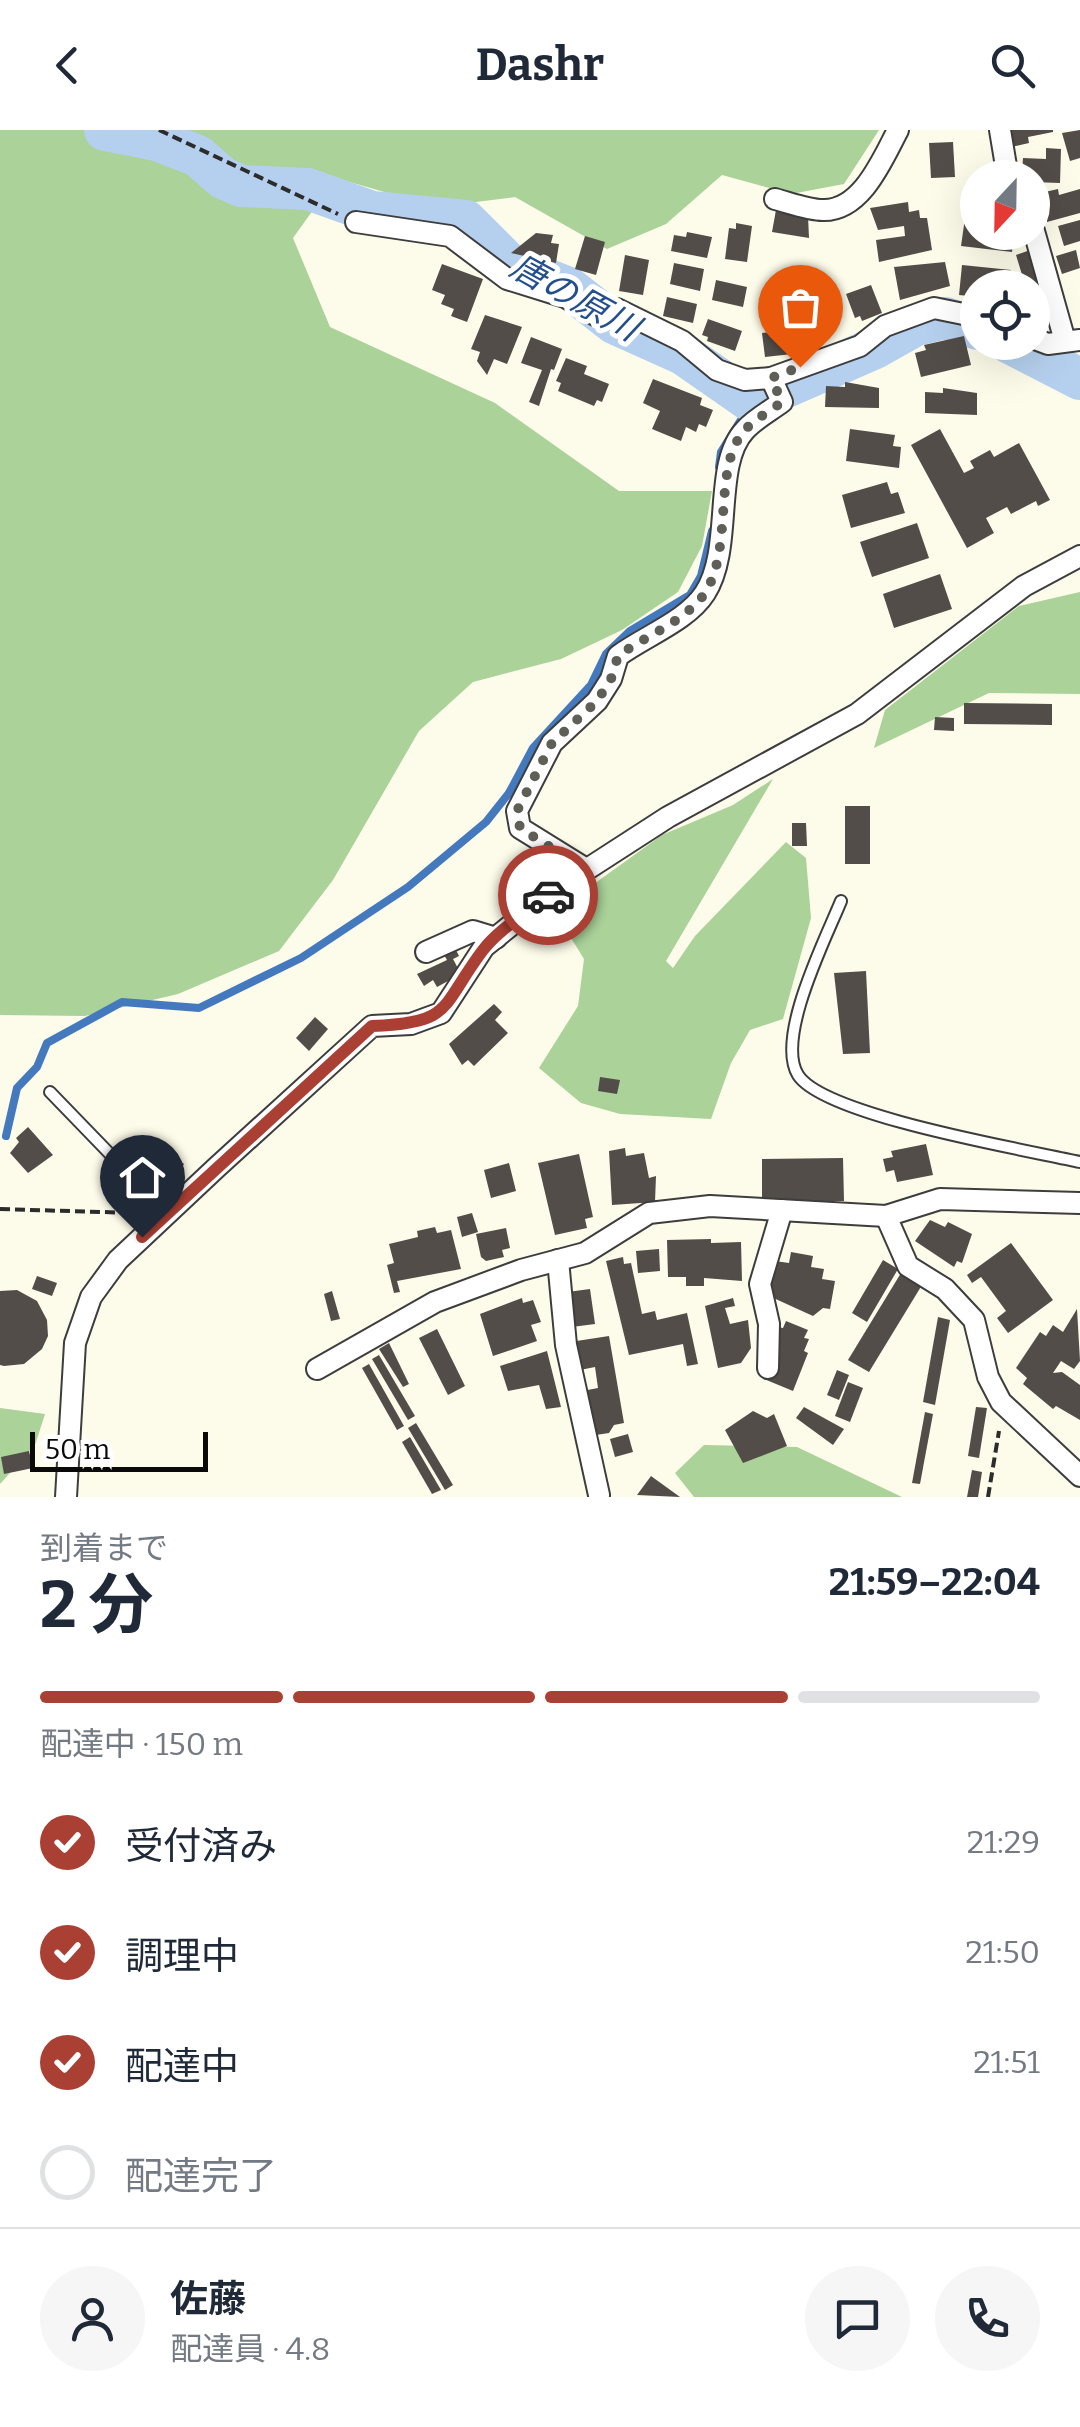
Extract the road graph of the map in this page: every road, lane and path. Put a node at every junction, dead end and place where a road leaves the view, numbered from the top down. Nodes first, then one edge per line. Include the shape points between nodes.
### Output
1 (158, 130) edge
2 (898, 130) edge
3 (1000, 130) edge
4 (1005, 160) edge
5 (776, 199) dead end
6 (356, 222) joint
7 (1041, 250) edge
8 (960, 313) edge
9 (1072, 341) edge
10 (771, 378) junction
11 (1080, 556) edge
12 (586, 870) junction
13 (841, 901) dead end
14 (496, 938) junction
15 (426, 952) dead end
16 (50, 1092) dead end
17 (1080, 1162) edge
18 (1080, 1203) edge
19 (0, 1209) edge
20 (782, 1210) junction
21 (168, 1214) junction
22 (886, 1216) junction
23 (558, 1260) junction
24 (317, 1368) dead end
25 (768, 1368) dead end
26 (1006, 1407) junction
27 (1072, 1462) edge
28 (598, 1495) edge
29 (66, 1497) edge
30 (988, 1497) edge

1 - 6 path
2 - 5 street via 870,182 844,204 826,211
3 - 4 street
6 - 10 street via 450,236 508,279 565,297 597,316 616,309 682,341 718,370 745,380
7 - 9 street
8 - 10 street via 934,308 886,326 860,346
10 - 12 street via 782,402 744,431 732,454 723,538 703,596 618,656 597,701 552,743 517,811 520,828
11 - 12 street via 1024,586 857,714 668,817
12 - 14 street
13 - 17 lane via 799,1006 793,1055 798,1076 830,1099 902,1122
14 - 15 street via 473,932
14 - 21 street via 440,1013 411,1024 372,1026
16 - 21 lane
18 - 22 street via 940,1198
19 - 21 path
20 - 22 street
20 - 23 street via 710,1206 648,1213 586,1253
20 - 25 street via 760,1284 769,1324
21 - 29 street via 118,1260 91,1297 75,1343
22 - 26 street via 908,1266 945,1289 974,1320 988,1377
23 - 24 street via 435,1302
23 - 28 street via 566,1344
26 - 27 street
26 - 30 path

